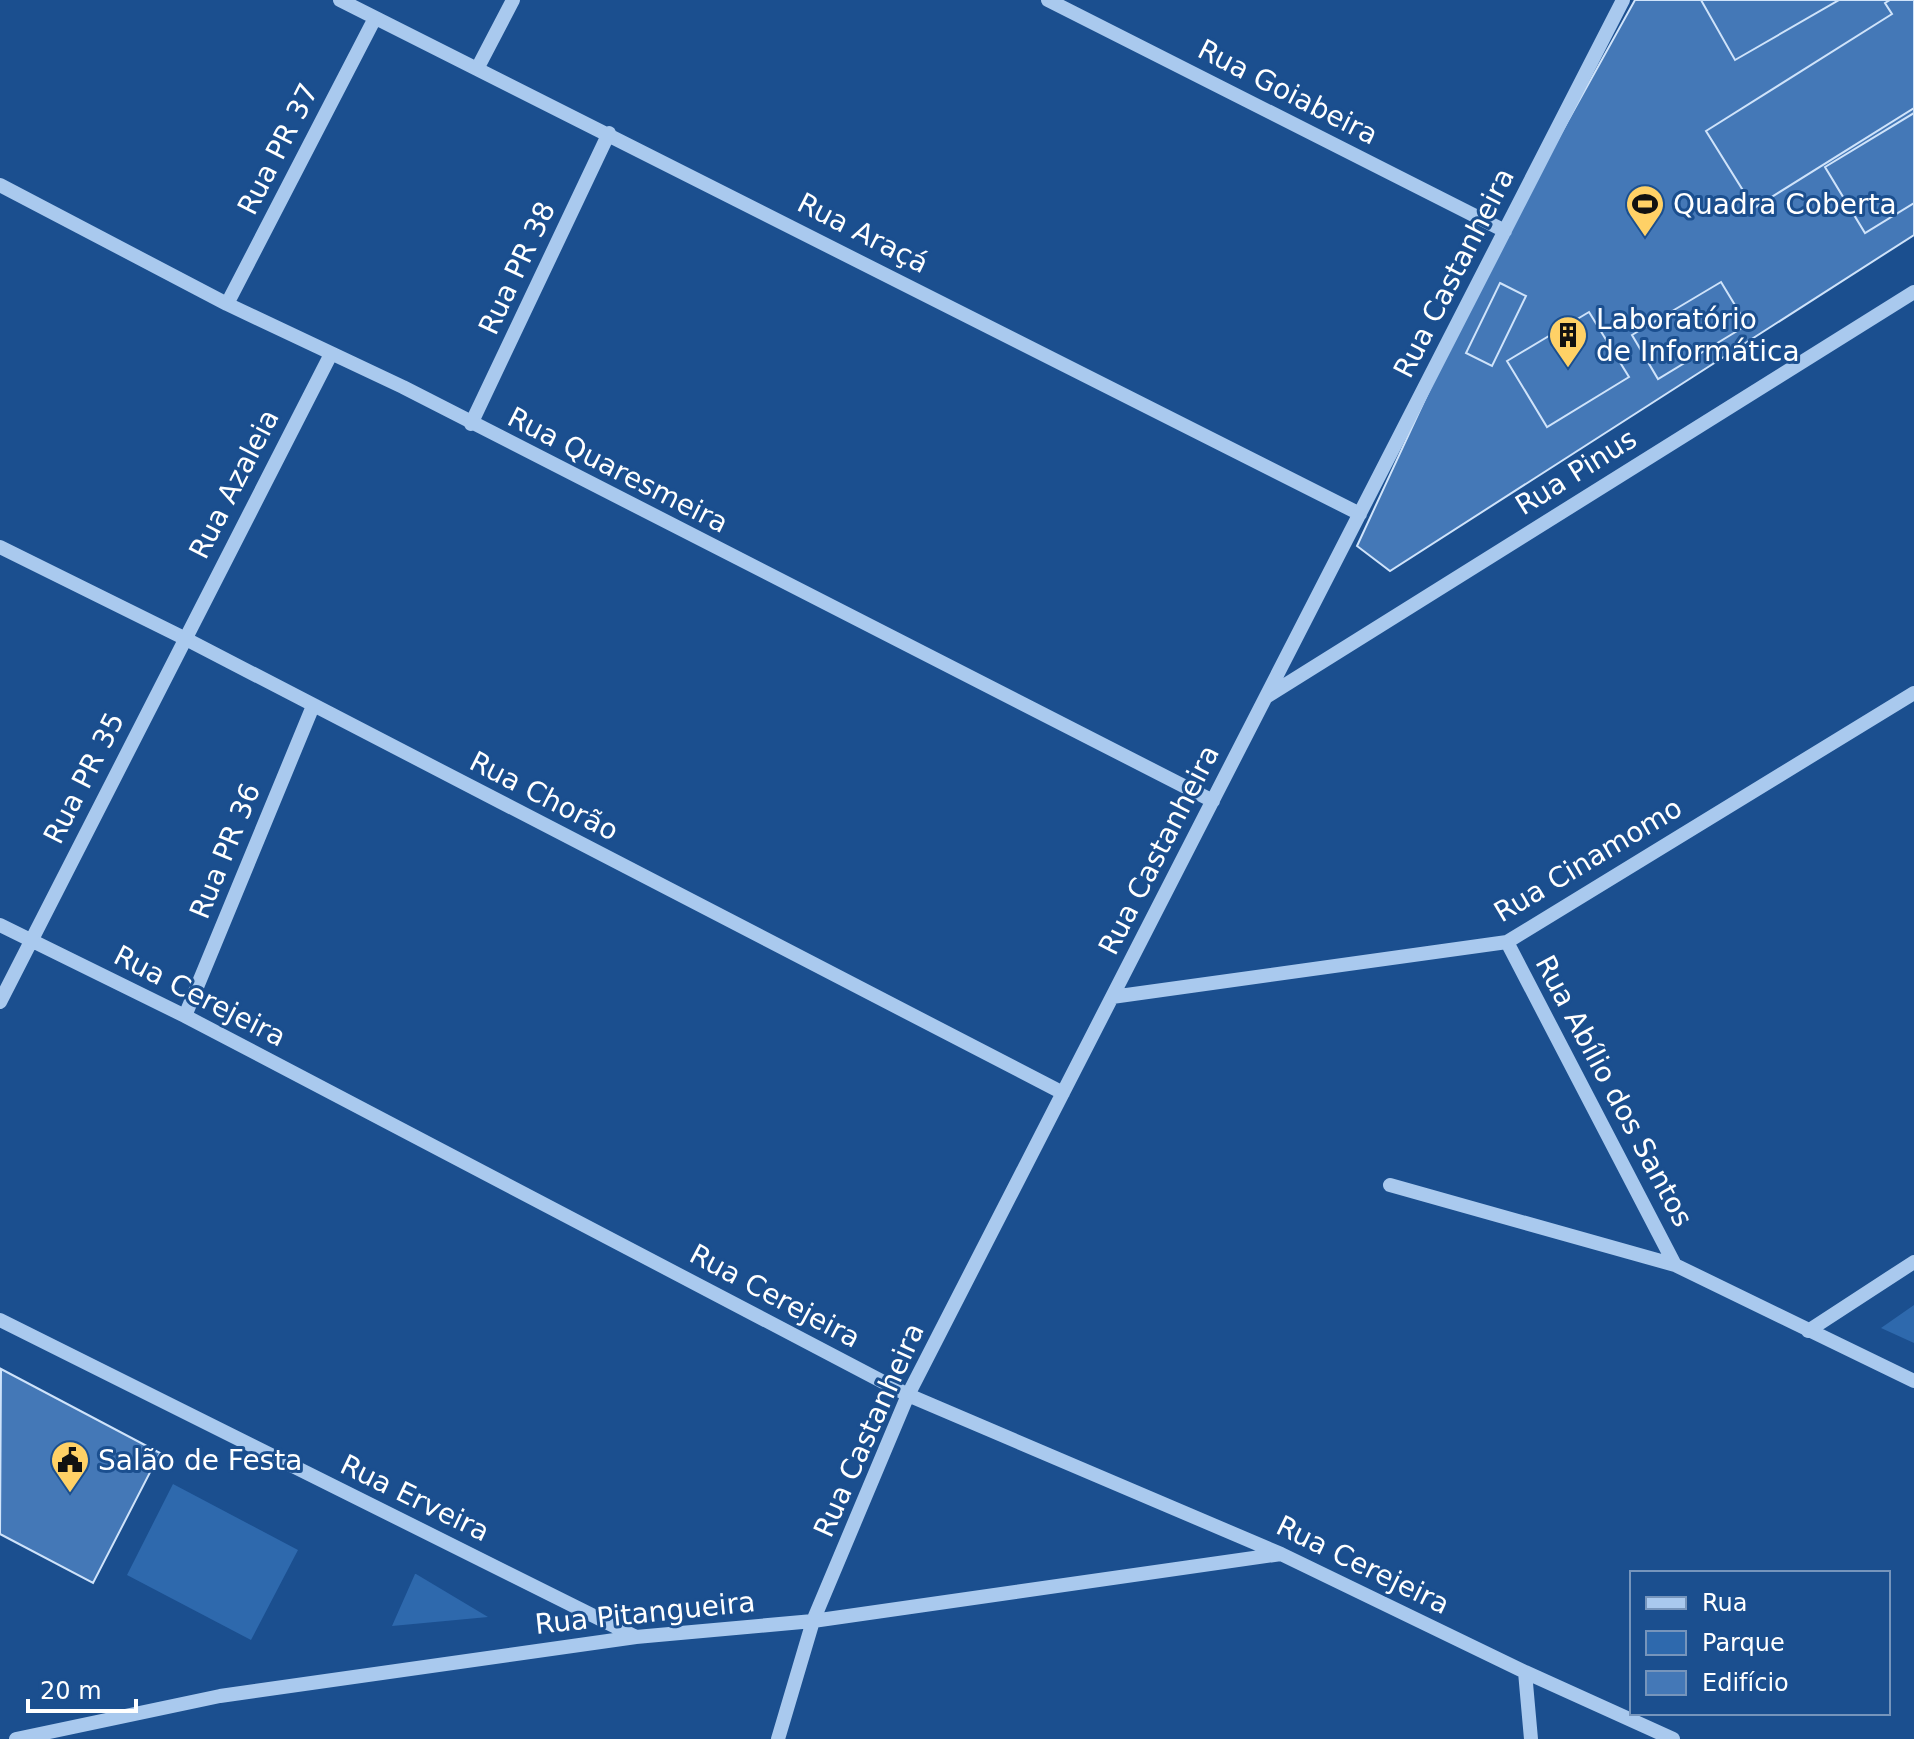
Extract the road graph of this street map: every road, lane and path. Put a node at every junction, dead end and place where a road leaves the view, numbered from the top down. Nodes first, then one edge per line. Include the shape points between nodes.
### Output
1 (340, 0) edge
2 (513, 0) edge
3 (1048, 0) edge
4 (1623, 0) edge
5 (375, 18) junction
6 (477, 69) junction
7 (609, 133) junction
8 (0, 185) edge
9 (1505, 231) junction
10 (1914, 292) edge
11 (227, 304) junction
12 (331, 354) junction
13 (471, 424) junction
14 (1360, 514) junction
15 (0, 547) edge
16 (184, 638) junction
17 (1914, 693) edge
18 (1266, 697) junction
19 (313, 706) junction
20 (1213, 801) junction
21 (0, 925) edge
22 (31, 941) junction
23 (1507, 942) junction
24 (1112, 997) junction
25 (0, 1002) edge
26 (185, 1016) junction
27 (1063, 1093) junction
28 (1390, 1185) dead end
29 (1914, 1262) edge
30 (1675, 1265) junction
31 (0, 1320) edge
32 (1808, 1331) junction
33 (1914, 1381) edge
34 (908, 1395) junction
35 (1281, 1554) junction
36 (813, 1621) junction
37 (636, 1637) junction
38 (1525, 1672) junction
39 (16, 1739) edge
40 (778, 1739) edge
41 (1531, 1739) edge
42 (1673, 1739) edge

1 - 5 street, Rua Araçá
2 - 6 street
3 - 9 street, Rua Goiabeira
4 - 9 street, Rua Castanheira
5 - 6 street, Rua Araçá
5 - 11 street, Rua PR 37
6 - 7 street, Rua Araçá
7 - 13 street, Rua PR 38
7 - 14 street, Rua Araçá
8 - 11 street, Rua Quaresmeira
9 - 14 street, Rua Castanheira
10 - 18 street, Rua Pinus
11 - 12 street, Rua Quaresmeira
12 - 13 street, Rua Quaresmeira
12 - 16 street, Rua Azaleia
13 - 20 street, Rua Quaresmeira
14 - 18 street, Rua Castanheira
15 - 16 street, Rua Chorão
16 - 19 street, Rua Chorão
16 - 22 street, Rua PR 35
17 - 23 street, Rua Cinamomo
18 - 20 street, Rua Castanheira
19 - 26 street, Rua PR 36
19 - 27 street, Rua Chorão
20 - 24 street, Rua Castanheira
21 - 22 street, Rua Cerejeira
22 - 25 street, Rua PR 35
22 - 26 street, Rua Cerejeira
23 - 24 street, Rua Cinamomo
23 - 30 street, Rua Abílio dos Santos
24 - 27 street, Rua Castanheira
26 - 34 street, Rua Cerejeira
27 - 34 street, Rua Castanheira
28 - 30 street, Rua Abílio dos Santos
29 - 32 street
30 - 32 street, Rua Abílio dos Santos
31 - 37 street, Rua Erveira
32 - 33 street, Rua Abílio dos Santos
34 - 35 street, Rua Cerejeira
34 - 36 street, Rua Castanheira
35 - 36 street, Rua Pitangueira
35 - 38 street, Rua Cerejeira
36 - 37 street, Rua Pitangueira
36 - 40 street, Rua Castanheira
37 - 39 street, Rua Pitangueira via 220,1696
38 - 41 street
38 - 42 street, Rua Cerejeira

